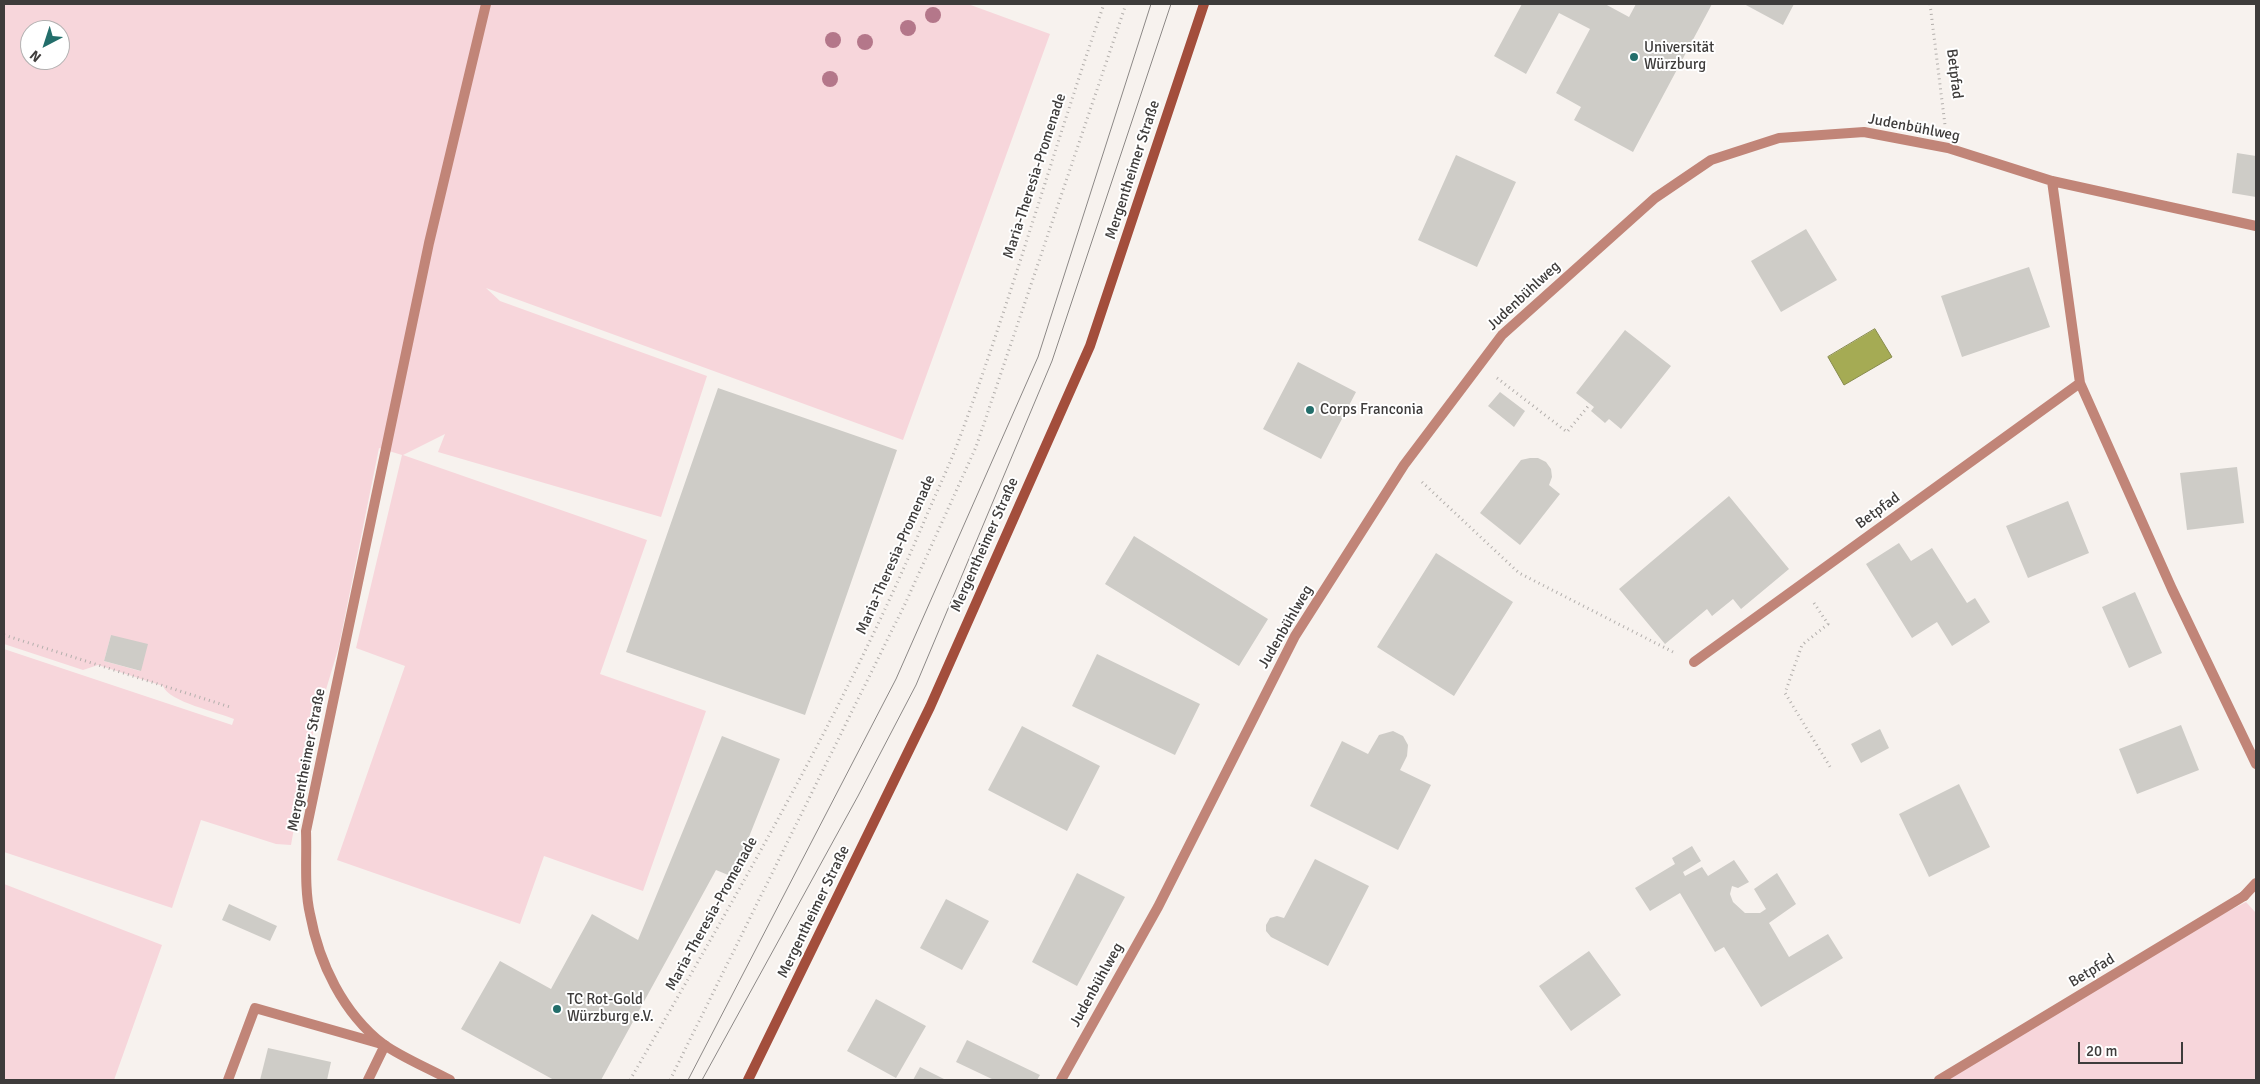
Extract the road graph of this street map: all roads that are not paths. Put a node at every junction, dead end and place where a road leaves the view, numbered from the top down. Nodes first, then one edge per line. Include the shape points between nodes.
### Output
1 (486, 4) edge
2 (1204, 4) edge
3 (2052, 181) junction
4 (2256, 226) edge
5 (2080, 383) junction
6 (1694, 662) road end
7 (2256, 764) edge
8 (2256, 883) edge
9 (385, 1045) junction
10 (228, 1080) edge
11 (368, 1080) edge
12 (450, 1080) edge
13 (748, 1080) edge
14 (1061, 1080) edge
15 (1939, 1080) edge

1 - 9 street, Mergentheimer Straße via 429,243 306,831 310,914 324,962 346,1007
2 - 13 main road, Mergentheimer Straße via 1090,346 930,707
3 - 4 street, Judenbühlweg
3 - 5 street
3 - 14 street, Judenbühlweg via 1948,148 1864,132 1779,138 1711,160 1655,198 1502,335 1404,465 1295,636 1158,907
5 - 6 street, Betpfad
5 - 7 street via 2172,589
8 - 15 street, Betpfad via 2244,896
9 - 10 street via 255,1008
9 - 11 street
9 - 12 street, Mergentheimer Straße

